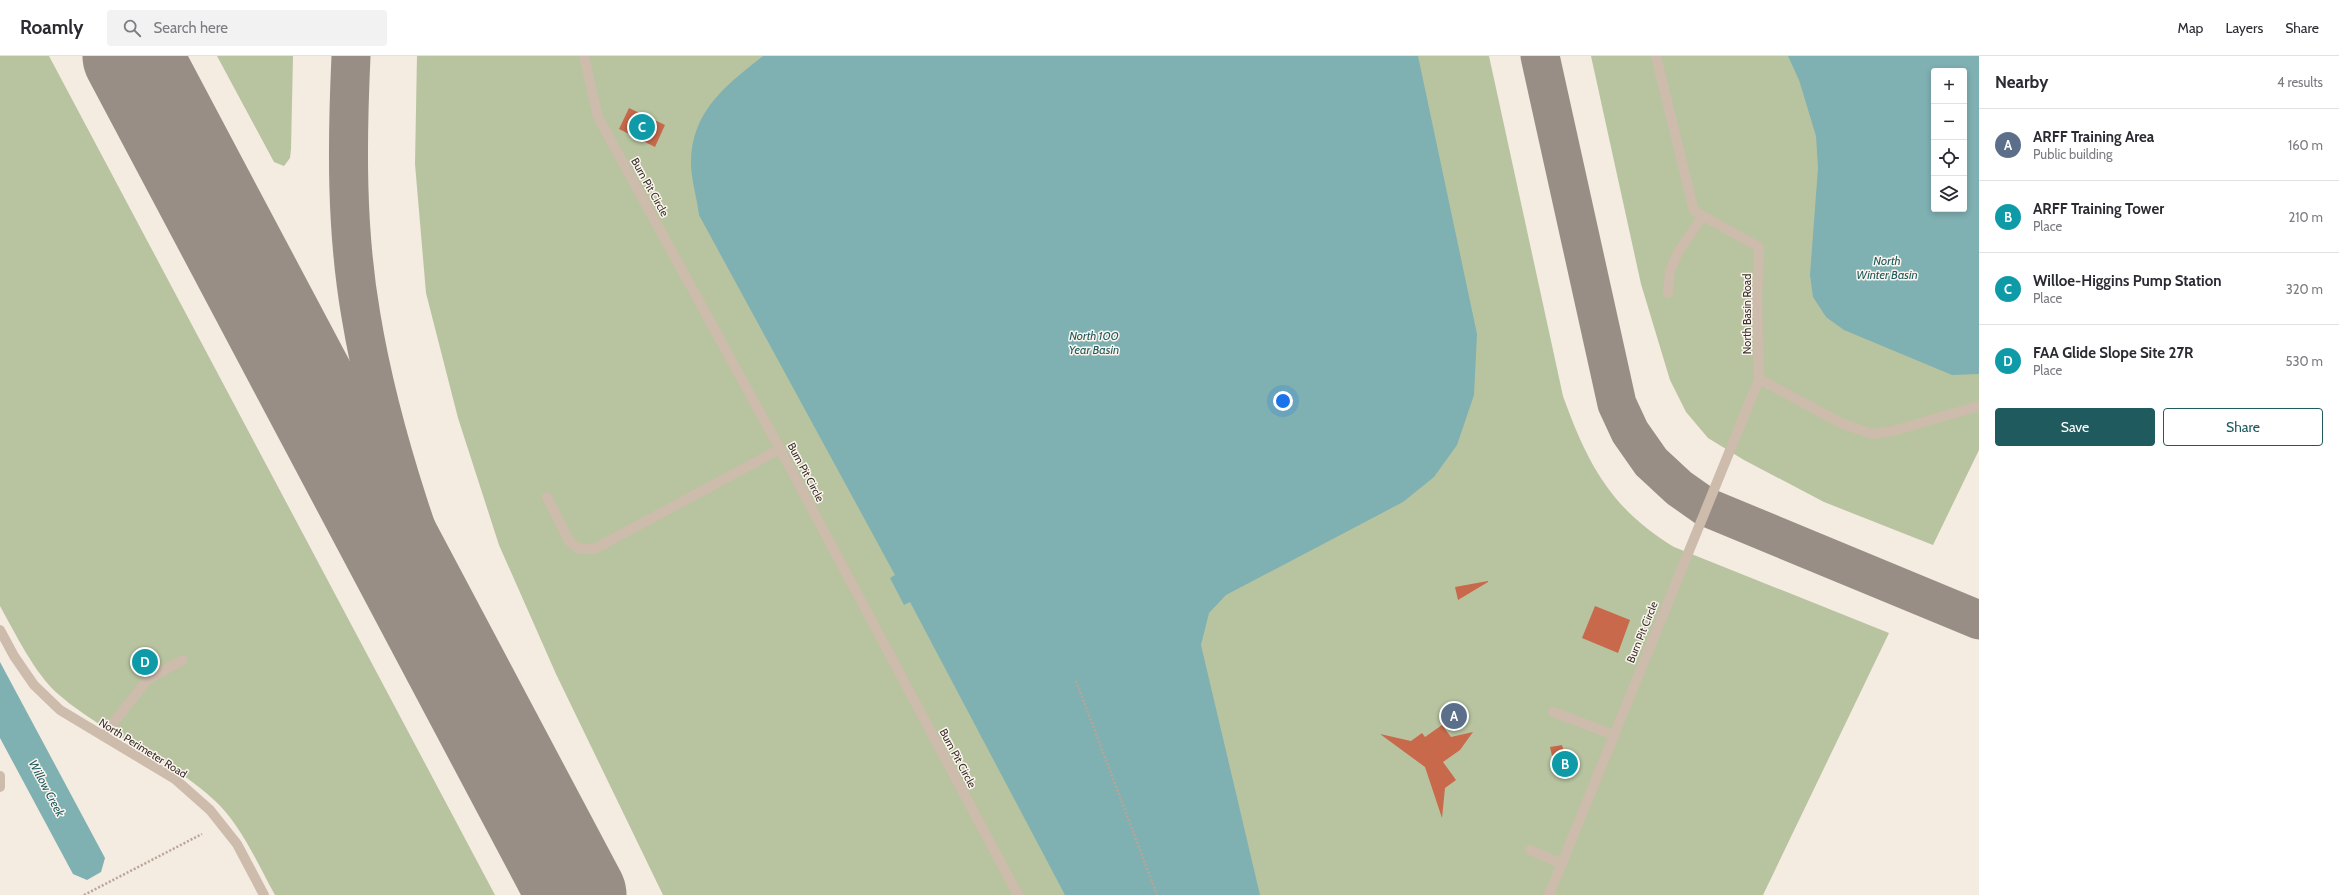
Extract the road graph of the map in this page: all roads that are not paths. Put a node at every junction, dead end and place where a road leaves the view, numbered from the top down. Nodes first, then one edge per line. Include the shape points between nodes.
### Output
1 (584, 56) edge
2 (1656, 56) edge
3 (1703, 216) junction
4 (1668, 293) dead end
5 (1760, 379) junction
6 (1979, 406) edge
7 (780, 449) junction
8 (547, 497) dead end
9 (0, 630) edge
10 (183, 660) dead end
11 (1553, 712) dead end
12 (103, 736) junction
13 (1614, 736) junction
14 (0, 776) edge
15 (0, 787) edge
16 (1530, 850) dead end
17 (1562, 864) junction
18 (264, 895) edge
19 (1018, 895) edge
20 (1549, 895) edge

1 - 7 street, Burn Pit Circle via 598,117
2 - 3 street, North Basin Road via 1694,211
3 - 4 street via 1670,271
3 - 5 street, North Basin Road via 1759,247 1757,300
5 - 6 street via 1841,423 1872,434 1893,431
5 - 13 street, Burn Pit Circle
7 - 8 street via 594,549 579,549 569,541
7 - 19 street, Burn Pit Circle
9 - 12 street, North Perimeter Road via 34,685 60,710
10 - 12 street via 148,678
11 - 13 street
12 - 18 street, North Perimeter Road via 175,779 210,810 237,844
13 - 17 street, Burn Pit Circle
14 - 15 street
16 - 17 street
17 - 20 street, Burn Pit Circle

